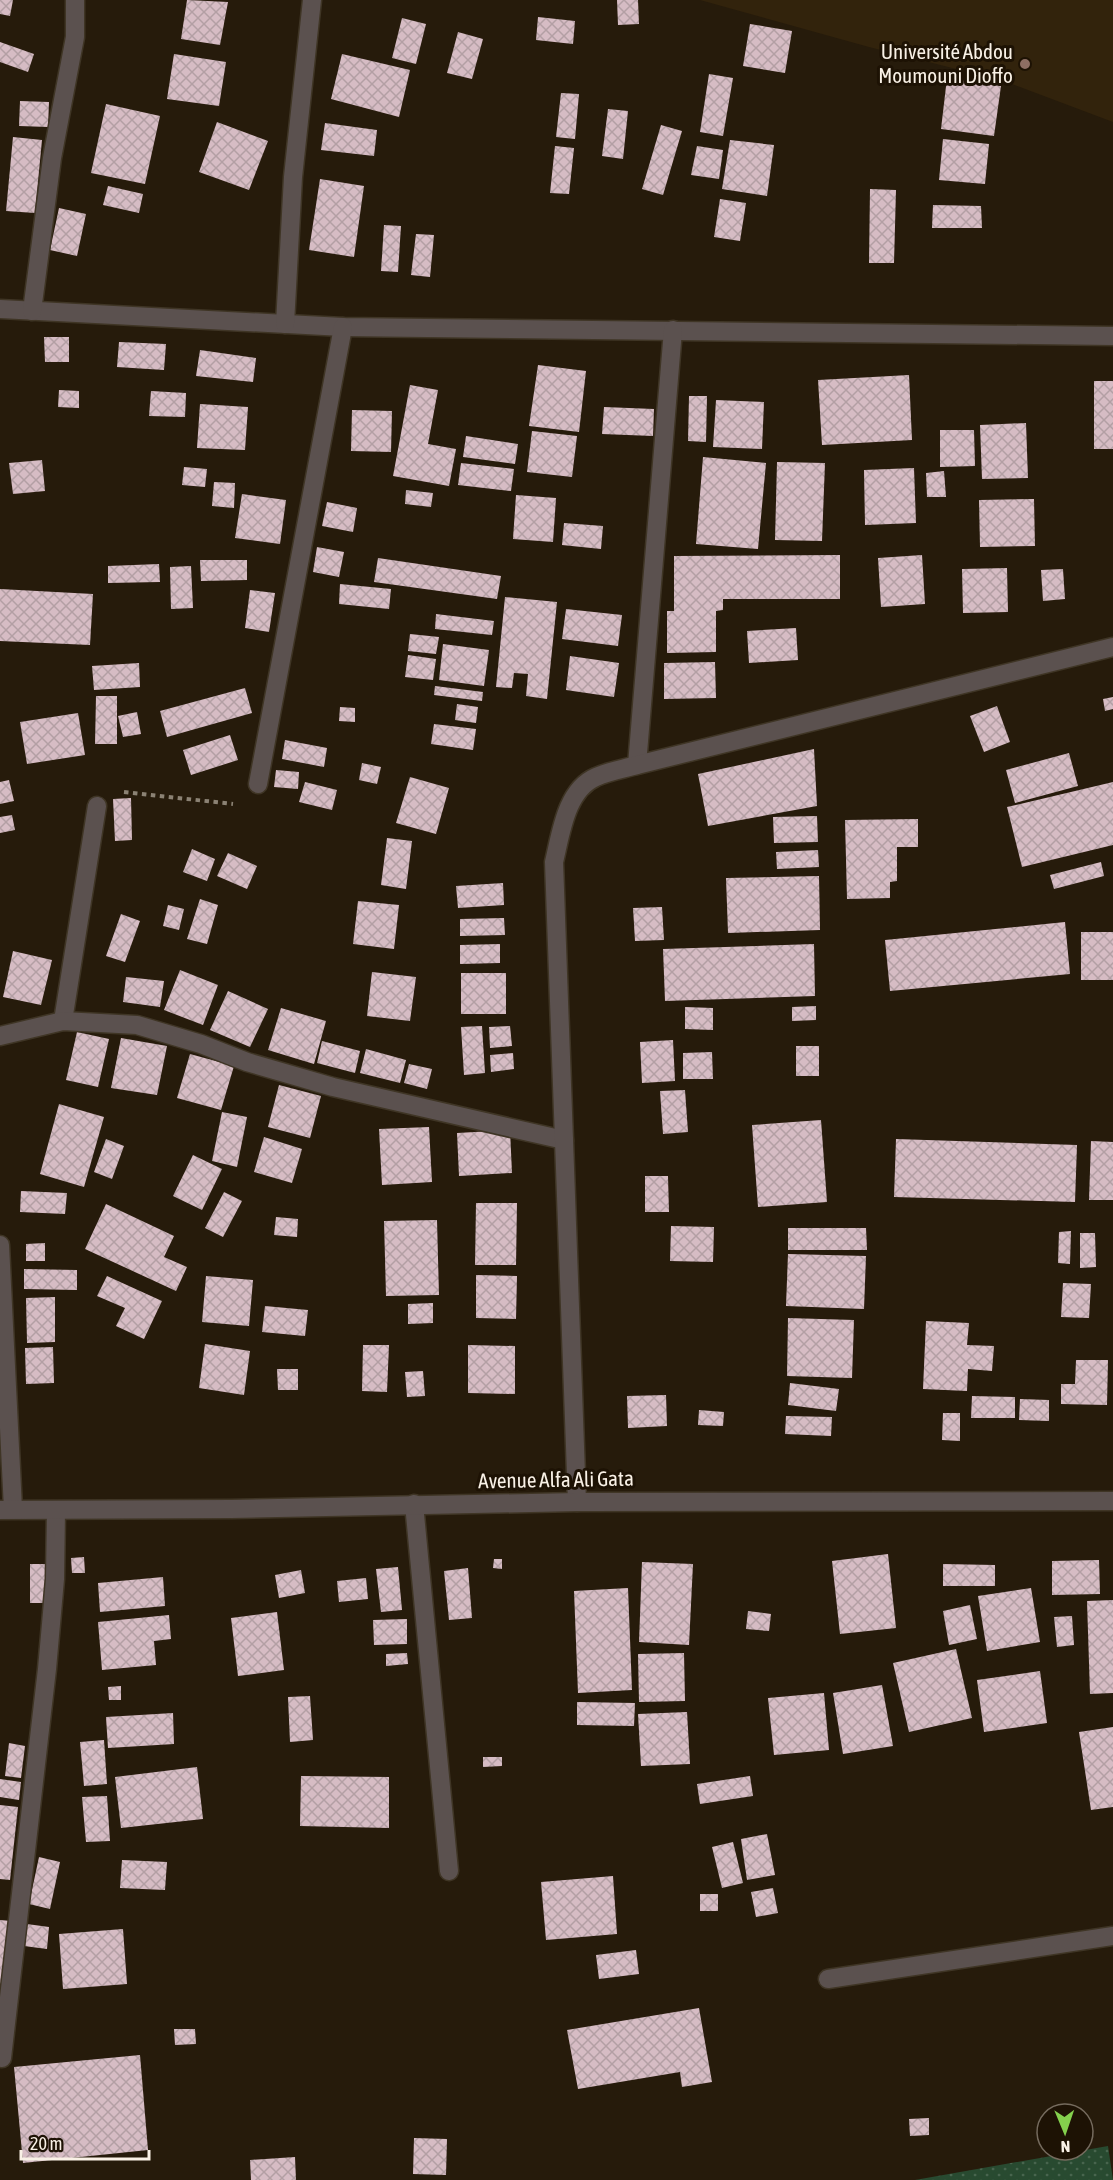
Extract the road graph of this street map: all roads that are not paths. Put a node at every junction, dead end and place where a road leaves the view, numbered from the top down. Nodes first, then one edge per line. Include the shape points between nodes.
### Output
1 (75, 0) edge
2 (312, 0) edge
3 (0, 309) edge
4 (32, 311) junction
5 (285, 324) junction
6 (343, 327) junction
7 (673, 330) junction
8 (1113, 336) edge
9 (1113, 647) edge
10 (637, 765) junction
11 (258, 784) road end
12 (97, 806) road end
13 (63, 1021) junction
14 (0, 1036) edge
15 (564, 1140) junction
16 (0, 1245) edge
17 (1113, 1501) edge
18 (577, 1502) junction
19 (414, 1504) junction
20 (6, 1509) edge
21 (56, 1511) junction
22 (448, 1871) dead end
23 (1113, 1936) edge
24 (828, 1979) dead end
25 (2, 2058) dead end

1 - 4 street via 75,37 52,158
2 - 5 street via 292,177
3 - 4 street
4 - 5 street
5 - 6 street
6 - 7 street
6 - 11 street
7 - 8 street
7 - 10 street
9 - 10 street
10 - 15 street via 585,783 570,804 554,862
12 - 13 street
13 - 14 street
13 - 15 street via 137,1025 333,1087
15 - 18 street
16 - 20 street
17 - 18 street, Avenue Alfa Ali Gata
18 - 19 street, Avenue Alfa Ali Gata
19 - 21 street, Avenue Alfa Ali Gata
19 - 22 street
20 - 21 street, Avenue Alfa Ali Gata
21 - 25 street via 47,1669
23 - 24 street

